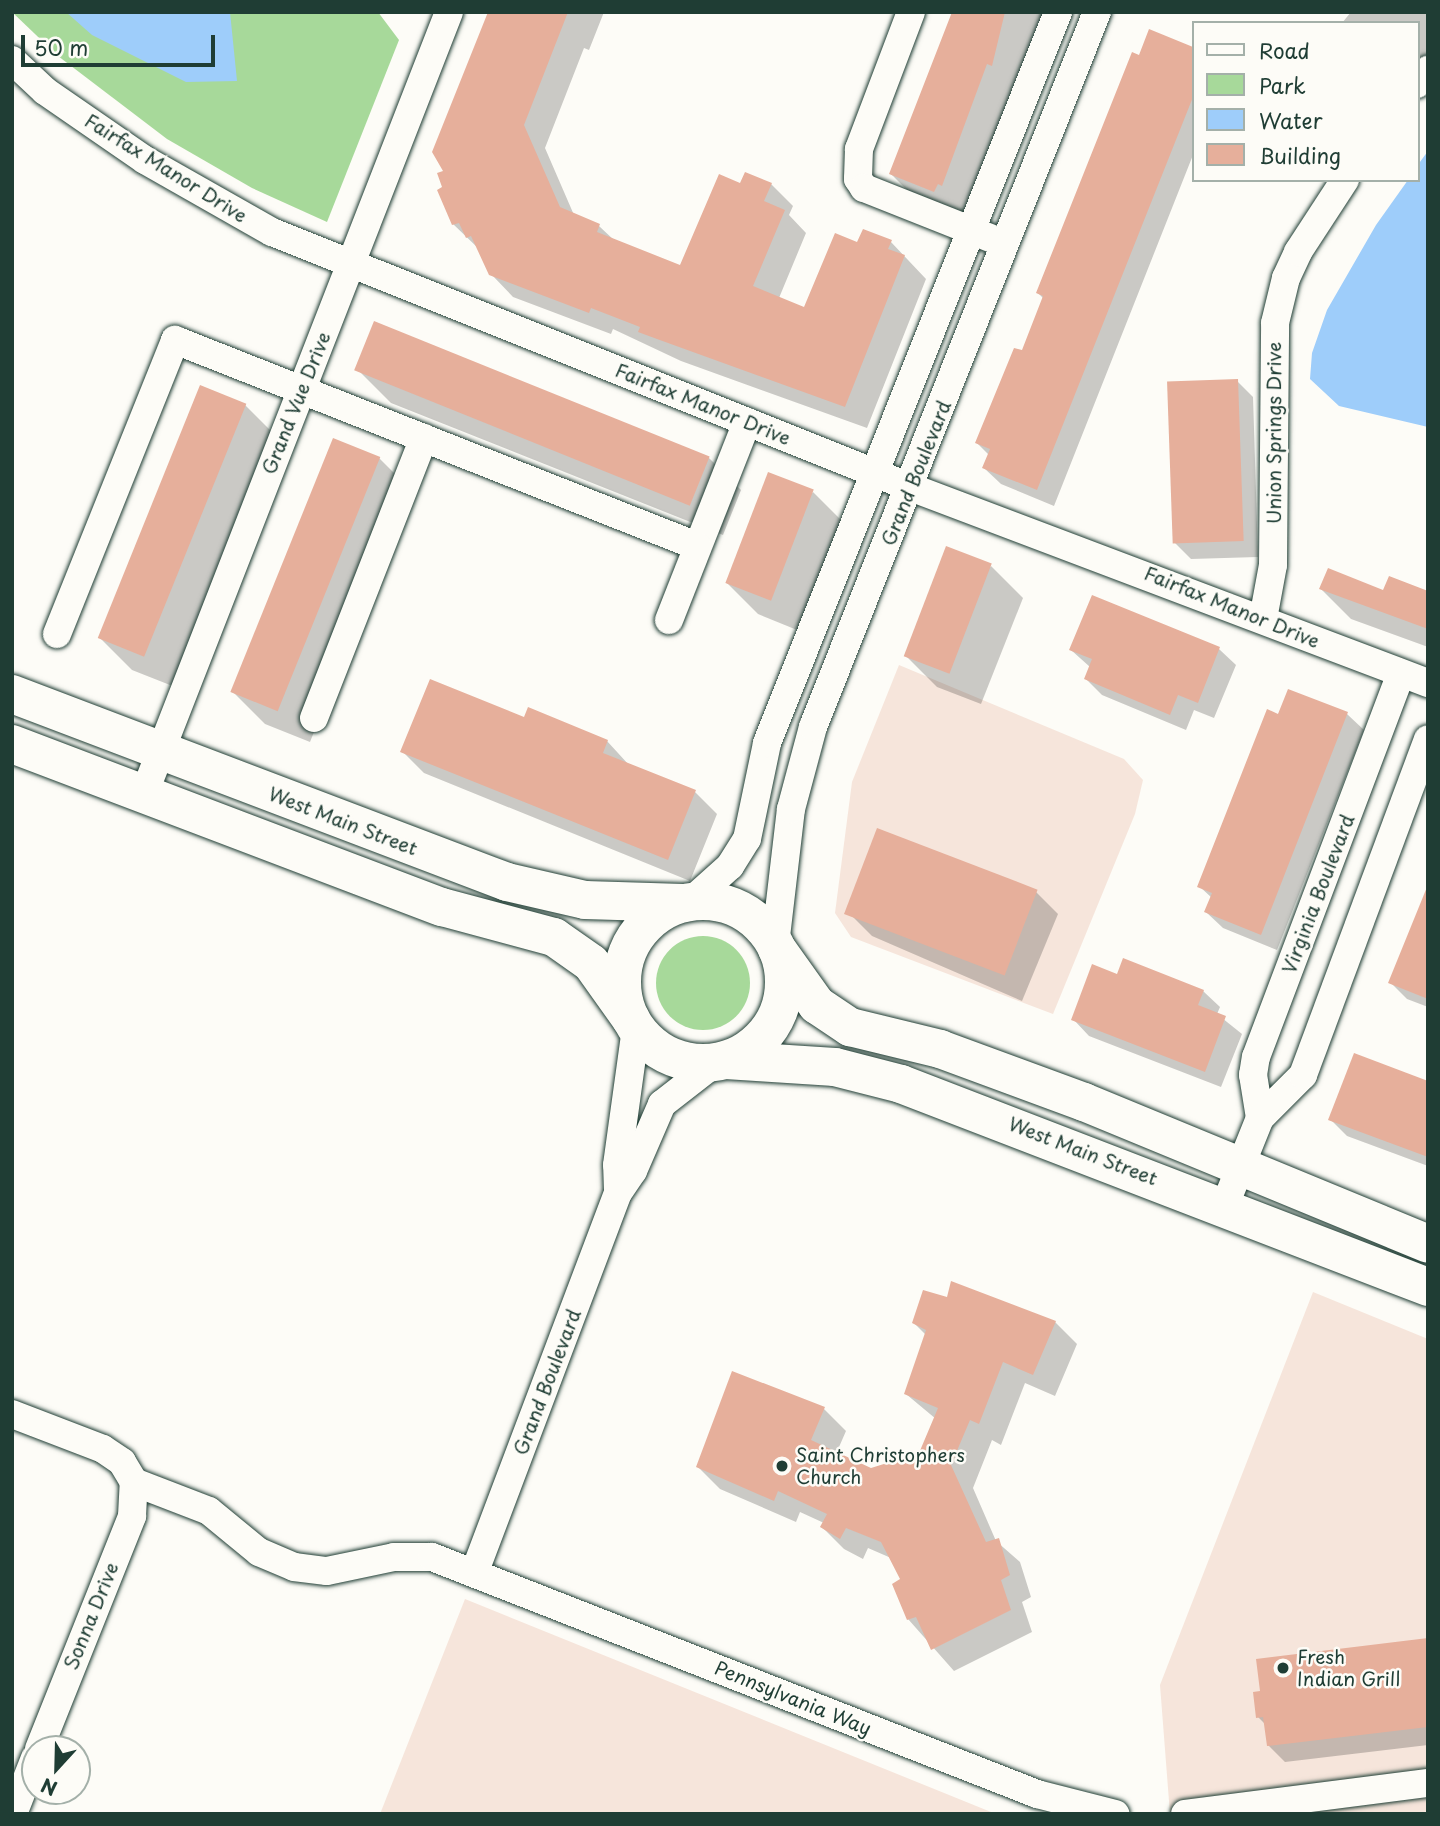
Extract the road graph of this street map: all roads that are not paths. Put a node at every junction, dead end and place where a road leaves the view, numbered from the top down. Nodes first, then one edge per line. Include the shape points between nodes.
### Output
1 (449, 12) edge
2 (911, 12) edge
3 (1058, 12) edge
4 (1097, 12) edge
5 (12, 61) edge
6 (1344, 182) edge
7 (972, 231) junction
8 (1007, 246) junction
9 (351, 265) junction
10 (301, 391) junction
11 (747, 422) junction
12 (424, 438) junction
13 (875, 473) junction
14 (910, 487) junction
15 (697, 546) junction
16 (1263, 619) junction
17 (669, 620) dead end
18 (57, 634) dead end
19 (1401, 673) junction
20 (1428, 683) edge
21 (12, 694) edge
22 (314, 718) dead end
23 (1428, 739) edge
24 (12, 744) edge
25 (159, 752) junction
26 (144, 794) junction
27 (687, 902) junction
28 (776, 947) junction
29 (633, 1023) junction
30 (721, 1061) junction
31 (1260, 1118) junction
32 (1241, 1165) junction
33 (618, 1193) junction
34 (1225, 1205) junction
35 (1428, 1244) edge
36 (1428, 1287) edge
37 (12, 1414) edge
38 (134, 1482) junction
39 (475, 1571) junction
40 (45, 1735) edge
41 (1428, 1783) edge
42 (21, 1794) edge
43 (13, 1814) edge
44 (1115, 1814) edge
45 (1185, 1814) edge

1 - 9 street, Grand Vue Drive
2 - 7 street via 859,149 856,173 864,188
3 - 7 street, Grand Boulevard
4 - 8 street, Grand Boulevard
5 - 9 street, Fairfax Manor Drive via 44,91 226,209
6 - 16 street, Union Springs Drive via 1298,252 1275,323 1273,565
7 - 8 street
7 - 13 street, Grand Boulevard
8 - 14 street, Grand Boulevard
9 - 10 street, Grand Vue Drive
9 - 11 street, Fairfax Manor Drive
10 - 12 street
10 - 18 street via 175,340
10 - 25 street, Grand Vue Drive
11 - 13 street, Fairfax Manor Drive
11 - 15 street
12 - 15 street
12 - 22 street
13 - 14 street, Fairfax Manor Drive
13 - 27 street, Grand Boulevard via 767,743 747,839 730,866
14 - 16 street, Fairfax Manor Drive
14 - 28 street, Grand Boulevard via 804,754 791,809
15 - 17 street
16 - 19 street, Fairfax Manor Drive
19 - 20 street, Fairfax Manor Drive
19 - 31 street, Virginia Boulevard via 1256,1057 1253,1075
21 - 25 main road, West Main Street
23 - 31 street via 1303,1075 1293,1090
24 - 26 main road
25 - 26 street, Grand Vue Drive
25 - 27 main road, West Main Street via 520,886 593,901
26 - 29 main road via 442,907 564,941 591,962
27 - 28 main road via 724,904 745,912
27 - 29 main road via 652,919 631,943 622,989
28 - 30 main road via 784,983 775,1019 760,1040
28 - 32 main road via 817,1005 850,1027 965,1058
29 - 30 main road via 666,1054 685,1061
29 - 33 street, Grand Boulevard via 617,1164
30 - 33 street, Grand Boulevard via 662,1104 633,1171
30 - 34 main road, West Main Street via 812,1064 885,1079
31 - 32 street
32 - 34 street
32 - 35 main road
33 - 39 street, Grand Boulevard
34 - 36 main road, West Main Street
37 - 38 street via 103,1449 122,1462
38 - 39 street, Pennsylvania Way via 209,1511 259,1552 294,1567 327,1571 394,1557 432,1557
38 - 40 street, Sonna Drive via 132,1516
39 - 44 street, Pennsylvania Way via 1037,1794
41 - 45 street
42 - 43 street

